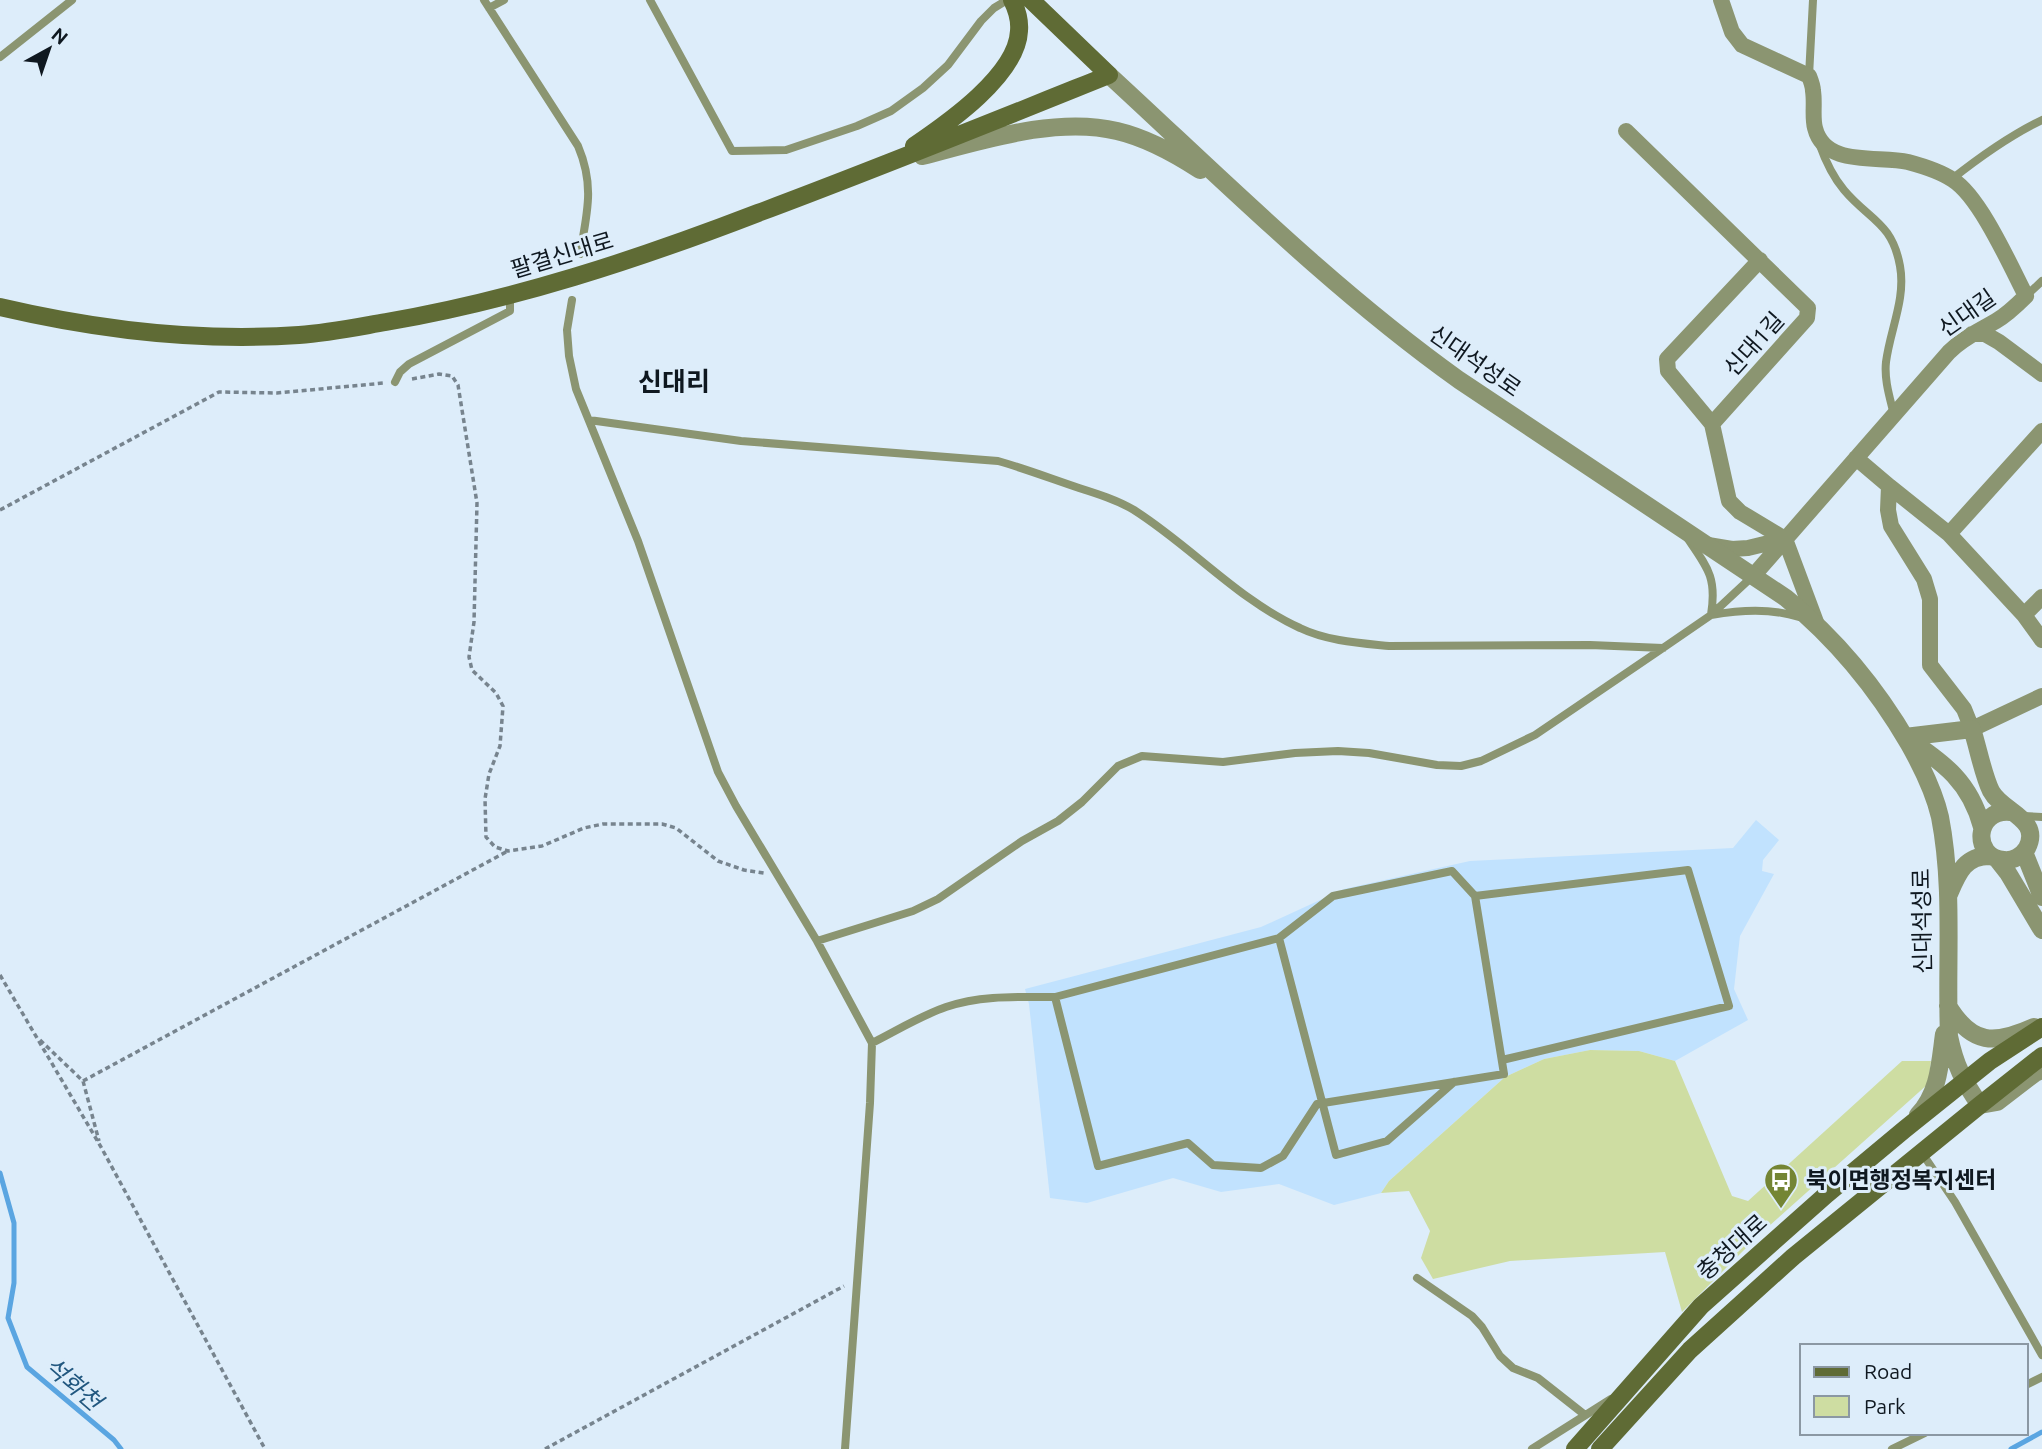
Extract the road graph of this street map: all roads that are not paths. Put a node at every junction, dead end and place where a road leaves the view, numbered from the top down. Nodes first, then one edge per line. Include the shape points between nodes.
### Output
1 (72, 0) edge
2 (504, 0) edge
3 (650, 0) edge
4 (1010, 0) edge
5 (1031, 0) edge
6 (1721, 0) edge
7 (1813, 0) edge
8 (486, 4) edge
9 (0, 57) edge
10 (1109, 75) junction
11 (1809, 76) junction
12 (2042, 120) edge
13 (1815, 129) junction
14 (1626, 131) dead end
15 (884, 166) junction
16 (1952, 179) junction
17 (1241, 197) junction
18 (580, 254) dead end
19 (1760, 260) junction
20 (2042, 281) edge
21 (2026, 296) junction
22 (510, 297) junction
23 (572, 300) dead end
24 (0, 307) edge
25 (1972, 334) junction
26 (2042, 374) edge
27 (394, 382) road end
28 (1894, 415) junction
29 (589, 420) junction
30 (1712, 424) junction
31 (2042, 431) edge
32 (1856, 458) junction
33 (1889, 485) junction
34 (1678, 526) junction
35 (1948, 534) junction
36 (1785, 539) junction
37 (1708, 545) junction
38 (1754, 575) junction
39 (2042, 597) edge
40 (1712, 615) junction
41 (2024, 615) junction
42 (1815, 622) junction
43 (2042, 640) edge
44 (1664, 648) junction
45 (2042, 696) edge
46 (1972, 729) junction
47 (1905, 737) junction
48 (2014, 813) junction
49 (2042, 819) edge
50 (1982, 827) junction
51 (2027, 846) junction
52 (1994, 857) junction
53 (1475, 896) junction
54 (1948, 897) junction
55 (2042, 897) edge
56 (2042, 930) edge
57 (1279, 938) junction
58 (817, 941) junction
59 (1055, 997) junction
60 (1948, 1006) junction
61 (2042, 1025) edge
62 (872, 1044) junction
63 (2042, 1056) edge
64 (1502, 1060) junction
65 (2042, 1070) edge
66 (1454, 1082) junction
67 (1964, 1082) junction
68 (1322, 1103) junction
69 (1980, 1105) junction
70 (1905, 1129) junction
71 (1922, 1153) junction
72 (1418, 1278) dead end
73 (2042, 1355) edge
74 (1631, 1387) junction
75 (1585, 1415) junction
76 (1921, 1435) edge
77 (845, 1449) edge
78 (1532, 1449) edge
79 (1575, 1449) edge
80 (1600, 1449) edge
81 (1892, 1449) edge

1 - 9 lane
2 - 8 lane
3 - 4 lane via 732,151 786,150 891,111 923,88 981,21
4 - 15 main road via 1018,13 1020,33 1012,56 992,83 937,130
5 - 10 main road, 신대석성로
6 - 11 street via 1732,32 1742,45
7 - 11 lane
8 - 18 lane via 585,162 590,186
10 - 15 main road, 팔결신대로
10 - 17 street, 신대석성로
11 - 13 street
12 - 16 lane via 2014,133
13 - 16 street, 신대길 via 1832,152 1908,162
13 - 28 lane via 1833,176 1888,232 1900,268 1898,307 1886,364
14 - 19 street, 신대1길
15 - 17 street via 1004,135 1083,127 1148,141
15 - 22 main road, 팔결신대로 via 663,249
16 - 21 street, 신대길 via 1977,206
17 - 34 street, 신대석성로 via 1411,346
19 - 30 street via 1667,359 1668,372
19 - 30 street, 신대1길 via 1808,308 1807,318
20 - 21 lane
21 - 25 street, 신대길
22 - 24 main road, 팔결신대로 via 301,335 237,337 159,334
22 - 27 lane via 510,311 409,364
23 - 29 lane via 569,356
25 - 26 street via 1985,334
25 - 28 street, 신대길 via 1949,352
28 - 32 street, 신대길
29 - 44 lane via 741,441 998,461 1022,468 1131,508 1247,596 1301,629 1327,637 1389,646
29 - 58 lane via 633,529 718,772
30 - 36 street via 1728,501
31 - 35 street
32 - 33 street
32 - 36 street, 신대길
33 - 35 street
33 - 46 street via 1891,526 1924,579 1930,599 1930,665 1964,709
34 - 37 street, 신대석성로
34 - 40 lane via 1709,569
35 - 41 street
36 - 37 street via 1740,549
36 - 38 street, 신대길
36 - 42 street
37 - 38 street, 신대석성로
38 - 40 lane
38 - 42 street, 신대석성로
39 - 41 street
40 - 42 lane via 1763,611
40 - 44 lane
41 - 43 street
42 - 47 street, 신대석성로 via 1870,683
44 - 58 lane via 1535,735 1461,766 1338,751 1223,762 1142,756 1118,766 1058,821 938,899
45 - 46 street
46 - 47 street
46 - 48 street via 1990,790
47 - 50 street via 1944,764 1962,784
47 - 54 street, 신대석성로 via 1940,816
48 - 49 lane
48 - 50 street via 1991,816
48 - 51 street via 2028,825
49 - 51 lane
50 - 52 street via 1982,843
51 - 52 street via 2011,860
51 - 55 street
52 - 54 street via 1973,858
52 - 56 street
53 - 57 lane via 1452,871 1333,896
53 - 64 lane
53 - 64 lane via 1688,870 1729,1006
54 - 60 street, 신대석성로
57 - 59 lane
57 - 68 lane
58 - 62 lane
59 - 62 lane via 1004,997 945,1007
59 - 68 lane via 1098,1166 1188,1143 1213,1165 1261,1168 1283,1156
60 - 61 street via 1959,1024 1989,1038 2017,1035
60 - 67 street, 신대석성로 via 1953,1054
60 - 70 street via 1934,1091 1927,1106
61 - 67 main road, 충청대로
62 - 77 lane
63 - 69 main road
64 - 66 lane via 1504,1074
65 - 69 street via 1997,1102
66 - 68 lane
66 - 68 lane via 1387,1141 1336,1155
67 - 69 street, 신대석성로
67 - 70 main road, 충청대로
69 - 71 main road
70 - 74 main road, 충청대로 via 1701,1306
71 - 73 lane
71 - 80 main road via 1793,1257 1690,1350
72 - 75 lane via 1472,1316 1513,1368 1538,1378
74 - 75 lane
74 - 79 main road, 충청대로
75 - 78 lane
76 - 81 lane

